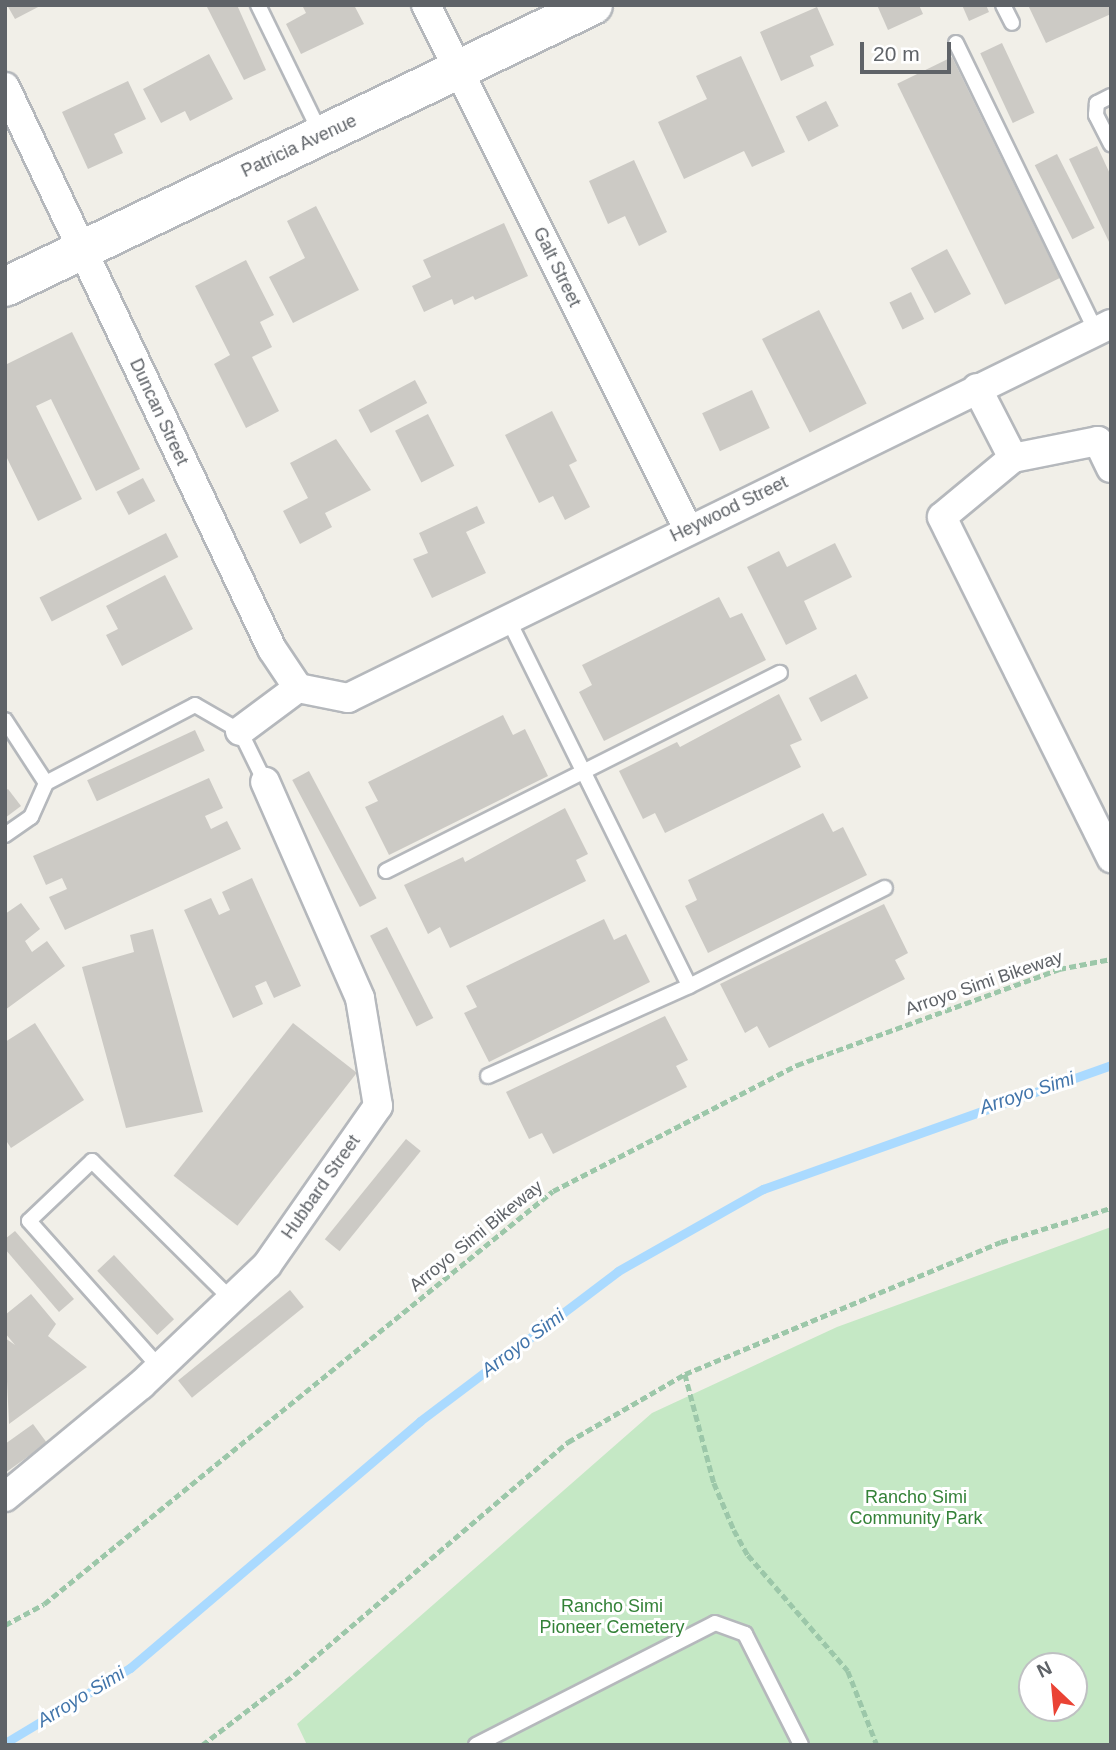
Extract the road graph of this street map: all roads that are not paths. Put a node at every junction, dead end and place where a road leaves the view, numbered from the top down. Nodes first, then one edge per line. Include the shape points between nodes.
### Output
1 (258, 5) edge
2 (426, 5) edge
3 (1003, 5) edge
4 (589, 6) edge
5 (1012, 23) dead end
6 (956, 43) dead end
7 (459, 70) junction
8 (5, 87) edge
9 (1111, 96) edge
10 (322, 135) junction
11 (1111, 144) edge
12 (82, 249) junction
13 (5, 287) edge
14 (1103, 327) edge
15 (978, 388) junction
16 (1013, 458) junction
17 (1111, 468) edge
18 (688, 529) junction
19 (507, 617) junction
20 (780, 673) dead end
21 (298, 688) junction
22 (7, 730) edge
23 (240, 731) junction
24 (583, 771) junction
25 (265, 782) joint
26 (46, 783) junction
27 (5, 835) edge
28 (1111, 858) edge
29 (386, 871) dead end
30 (885, 888) dead end
31 (689, 986) junction
32 (488, 1076) dead end
33 (231, 1299) junction
34 (159, 1368) junction
35 (5, 1497) edge
36 (475, 1745) edge
37 (801, 1745) edge

1 - 10 lane
2 - 7 street, Galt Street
3 - 5 lane
4 - 7 street, Patricia Avenue
6 - 14 lane
7 - 10 street, Patricia Avenue
7 - 18 street, Galt Street
8 - 12 street, Duncan Street
9 - 11 lane via 1097,103 1096,115
10 - 12 street, Patricia Avenue
12 - 13 street, Patricia Avenue
12 - 21 street, Duncan Street via 272,649
14 - 15 street, Heywood Street
15 - 16 street
15 - 18 street, Heywood Street
16 - 17 street via 1098,441
16 - 28 street via 942,517
18 - 19 street, Heywood Street
19 - 21 street, Heywood Street via 348,698
19 - 24 lane
20 - 24 lane
21 - 23 street
22 - 26 lane
23 - 25 lane
23 - 26 lane via 195,705
24 - 29 lane
24 - 31 lane
25 - 33 street, Hubbard Street via 360,998 378,1106 267,1265
26 - 27 lane via 31,817
30 - 31 lane
31 - 32 lane
33 - 34 street, Hubbard Street
33 - 34 lane via 92,1161 29,1221
34 - 35 street, Hubbard Street
36 - 37 lane via 715,1623 745,1634

